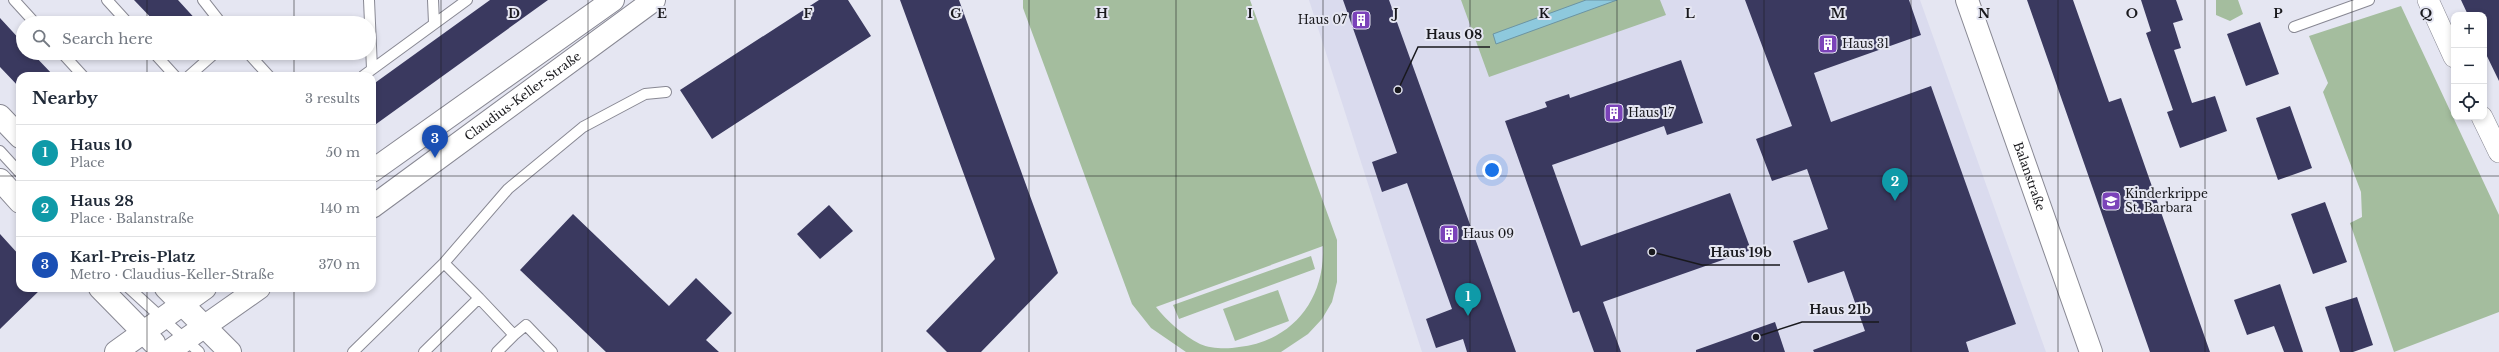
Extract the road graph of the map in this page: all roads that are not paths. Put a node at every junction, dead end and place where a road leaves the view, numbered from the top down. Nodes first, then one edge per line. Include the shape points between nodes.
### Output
1 (14, 0) edge
2 (107, 0) edge
3 (203, 0) edge
4 (369, 0) edge
5 (434, 0) edge
6 (467, 0) edge
7 (613, 0) edge
8 (654, 0) edge
9 (1967, 0) edge
10 (2369, 0) edge
11 (2428, 0) edge
12 (29, 16) edge
13 (122, 16) edge
14 (216, 16) edge
15 (370, 16) edge
16 (434, 23) junction
17 (2294, 27) dead end
18 (2451, 50) edge
19 (68, 60) edge
20 (160, 60) edge
21 (207, 60) edge
22 (254, 60) edge
23 (372, 60) edge
24 (372, 69) junction
25 (79, 72) edge
26 (171, 72) edge
27 (194, 72) edge
28 (265, 72) edge
29 (369, 72) edge
30 (666, 92) dead end
31 (0, 116) edge
32 (2489, 122) edge
33 (16, 133) edge
34 (0, 151) edge
35 (2499, 152) edge
36 (376, 168) edge
37 (16, 169) edge
38 (0, 180) edge
39 (16, 198) edge
40 (376, 203) edge
41 (444, 263) junction
42 (104, 292) edge
43 (133, 292) edge
44 (170, 292) edge
45 (200, 292) edge
46 (253, 292) edge
47 (479, 298) junction
48 (182, 305) junction
49 (162, 319) junction
50 (205, 326) junction
51 (144, 332) junction
52 (514, 335) junction
53 (192, 346) edge
54 (116, 352) edge
55 (164, 352) edge
56 (168, 352) edge
57 (230, 352) edge
58 (353, 352) edge
59 (424, 352) edge
60 (497, 352) edge
61 (552, 352) edge
62 (2091, 352) edge

1 - 12 lane
2 - 13 lane
3 - 14 lane
4 - 15 lane
5 - 16 lane
6 - 16 lane
7 - 36 main road, Claudius-Keller-Straße
8 - 40 main road, Claudius-Keller-Straße
9 - 62 main road, Balanstraße
10 - 17 lane
11 - 18 street
16 - 24 lane
19 - 25 lane
20 - 26 lane
21 - 27 lane
22 - 28 lane
23 - 24 lane
24 - 29 lane
30 - 41 lane via 646,94 583,127 508,189
31 - 33 main road
32 - 35 street
34 - 37 lane
38 - 39 main road
41 - 47 lane
41 - 58 lane
42 - 51 main road
43 - 49 lane
44 - 48 main road
45 - 48 main road
46 - 50 main road
47 - 52 lane
47 - 59 lane
48 - 49 main road
48 - 50 main road
49 - 51 main road
49 - 53 lane
50 - 53 main road
50 - 57 main road
51 - 54 main road
51 - 55 main road
52 - 60 lane
52 - 61 lane via 526,325
53 - 56 main road

